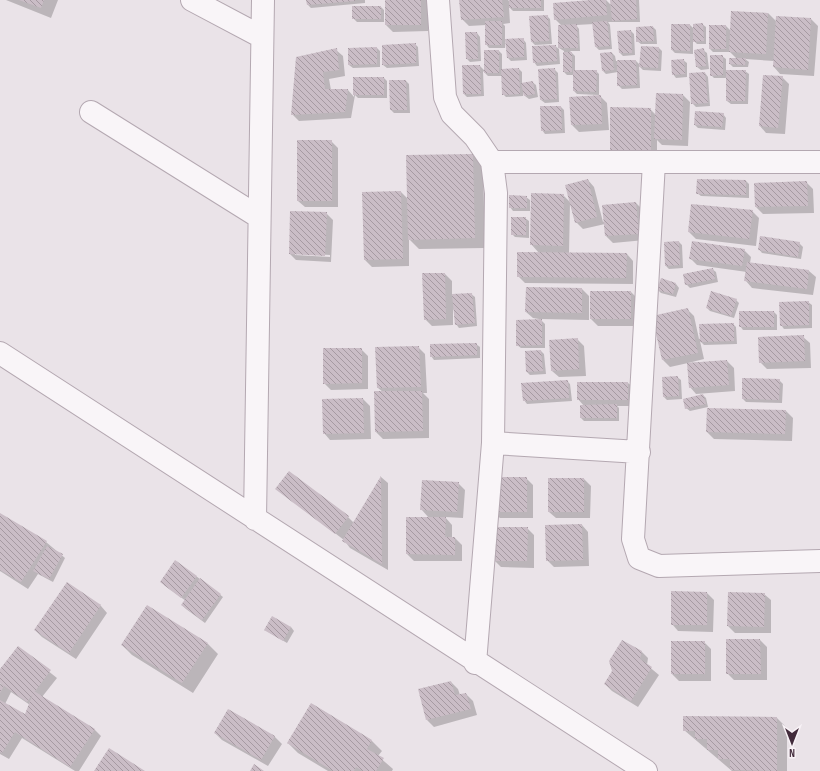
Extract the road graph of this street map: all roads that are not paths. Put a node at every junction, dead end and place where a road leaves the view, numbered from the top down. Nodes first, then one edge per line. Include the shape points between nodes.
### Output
1 (192, 0) edge
2 (263, 0) edge
3 (438, 0) edge
4 (262, 37) junction
5 (91, 112) dead end
6 (492, 162) junction
7 (654, 162) junction
8 (820, 162) edge
9 (260, 217) junction
10 (0, 353) edge
11 (493, 443) junction
12 (639, 452) junction
13 (255, 519) junction
14 (820, 561) edge
15 (475, 663) junction
16 (646, 771) edge

1 - 4 street
2 - 4 street
3 - 6 street via 446,97 452,114 474,137
4 - 9 street
5 - 9 street
6 - 7 street
6 - 11 street via 496,193
7 - 8 street
7 - 12 street
9 - 13 street
10 - 13 street
11 - 12 street
11 - 15 street
12 - 14 street via 633,539 639,558 659,566
13 - 15 street
15 - 16 street

